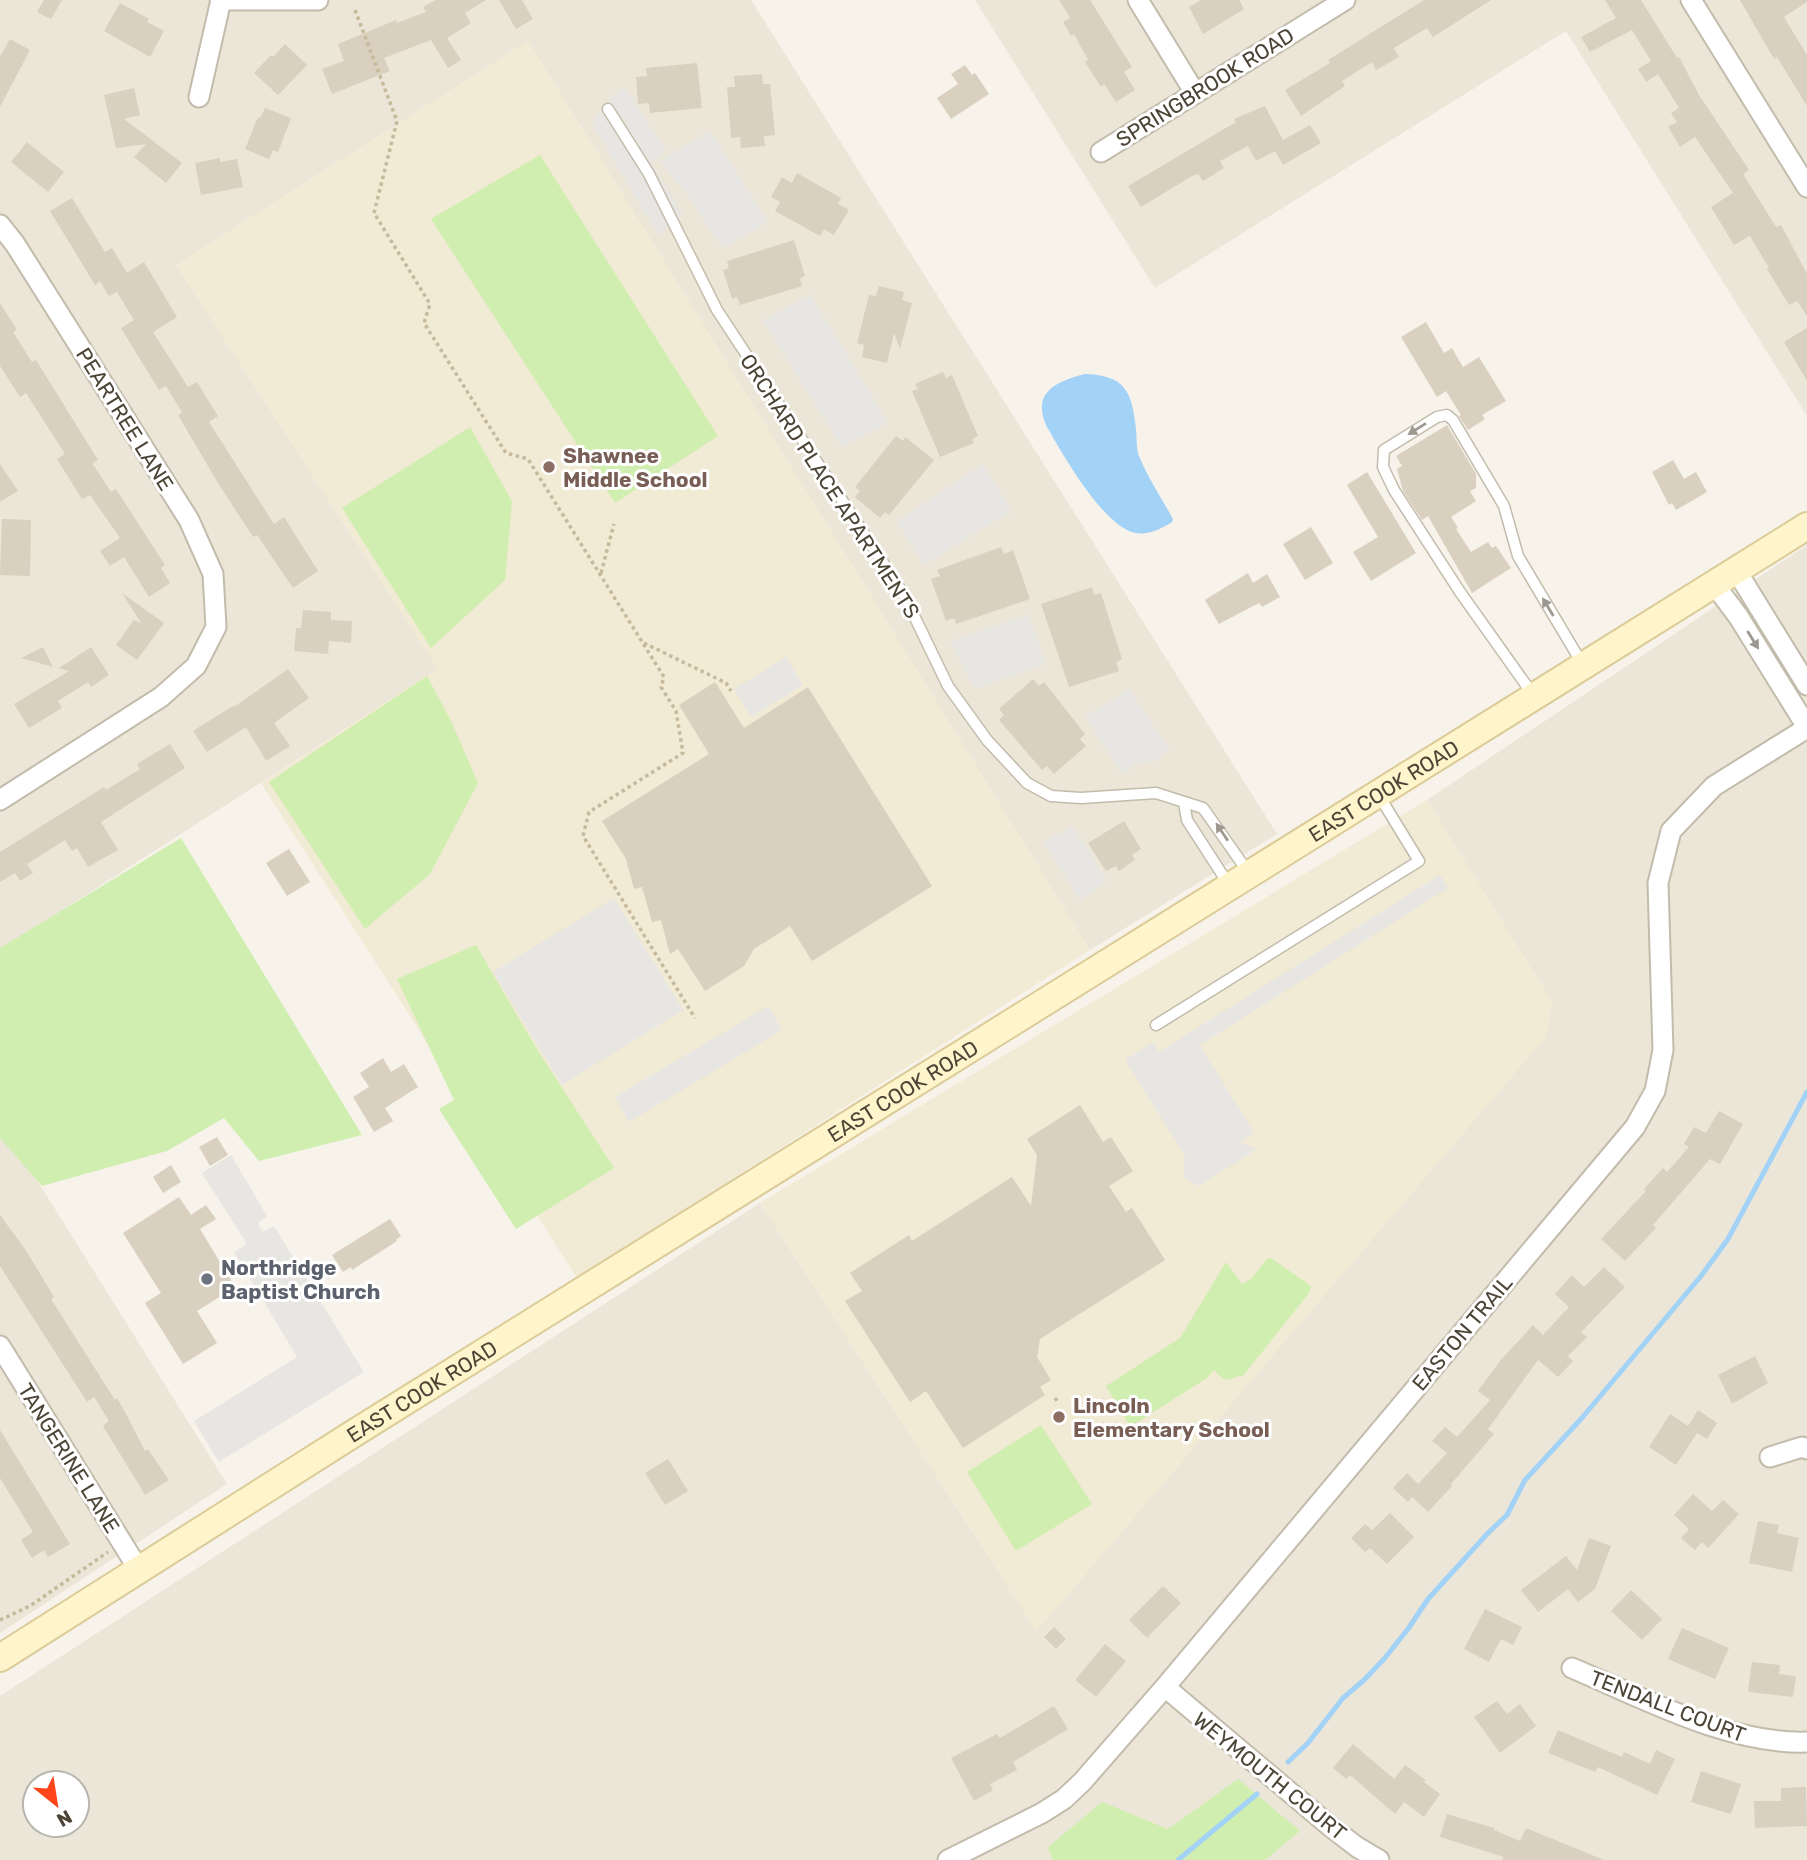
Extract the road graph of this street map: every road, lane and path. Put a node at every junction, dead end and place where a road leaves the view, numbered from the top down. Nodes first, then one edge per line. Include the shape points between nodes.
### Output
1 (220, 0) edge
2 (318, 0) edge
3 (1138, 0) edge
4 (1345, 0) edge
5 (1691, 0) edge
6 (355, 10) dead end
7 (1195, 93) junction
8 (200, 97) dead end
9 (608, 109) dead end
10 (1101, 152) dead end
11 (1807, 187) edge
12 (0, 225) edge
13 (614, 524) dead end
14 (1807, 526) edge
15 (600, 575) junction
16 (1725, 577) junction
17 (642, 642) junction
18 (1584, 665) junction
19 (1807, 685) edge
20 (730, 691) dead end
21 (1534, 696) junction
22 (1807, 727) edge
23 (1377, 793) junction
24 (0, 800) edge
25 (1184, 803) junction
26 (1240, 880) junction
27 (695, 1018) dead end
28 (1156, 1025) dead end
29 (0, 1346) edge
30 (1807, 1448) edge
31 (1770, 1457) dead end
32 (108, 1552) dead end
33 (139, 1570) junction
34 (0, 1620) edge
35 (0, 1658) edge
36 (1572, 1668) dead end
37 (1164, 1687) junction
38 (1807, 1742) edge
39 (948, 1860) edge
40 (1379, 1860) edge

1 - 2 street
1 - 8 street
3 - 7 street
4 - 7 street, SPRINGBROOK ROAD
5 - 11 street
6 - 15 path via 397,121 374,213 430,304 424,323 506,453 528,458
7 - 10 street, SPRINGBROOK ROAD
9 - 25 lane, ORCHARD PLACE APARTMENTS via 649,174 717,310 903,593 948,686 987,740 1027,783 1051,796 1156,793
12 - 24 street, PEARTREE LANE via 189,520 213,573 216,627 196,666 161,698
13 - 15 path
14 - 16 main road, EAST COOK ROAD
15 - 17 path
16 - 18 main road, EAST COOK ROAD
16 - 19 street
16 -> 22 street via 1738,616
17 - 20 path via 726,684
17 - 27 path via 664,677 661,687 676,711 683,753 589,812 583,836
18 - 21 main road, EAST COOK ROAD
18 -> 21 lane via 1518,556 1504,506 1453,420 1447,415 1437,417 1384,450 1383,467 1460,592
21 - 23 main road, EAST COOK ROAD
22 - 37 street, EASTON TRAIL via 1714,786 1671,831 1658,884 1663,1050 1655,1091 1635,1127
23 - 26 main road, EAST COOK ROAD
23 - 28 lane via 1419,861
25 - 26 lane via 1187,820
26 -> 25 lane, ORCHARD PLACE APARTMENTS via 1203,808
26 - 33 main road, EAST COOK ROAD
29 - 33 street, TANGERINE LANE
30 - 31 street
32 - 34 path via 30,1606
33 - 35 main road, EAST COOK ROAD
36 - 38 street, TENDALL COURT via 1713,1727 1755,1739
37 - 39 street, EASTON TRAIL via 1064,1799
37 - 40 street, WEYMOUTH COURT via 1331,1827

